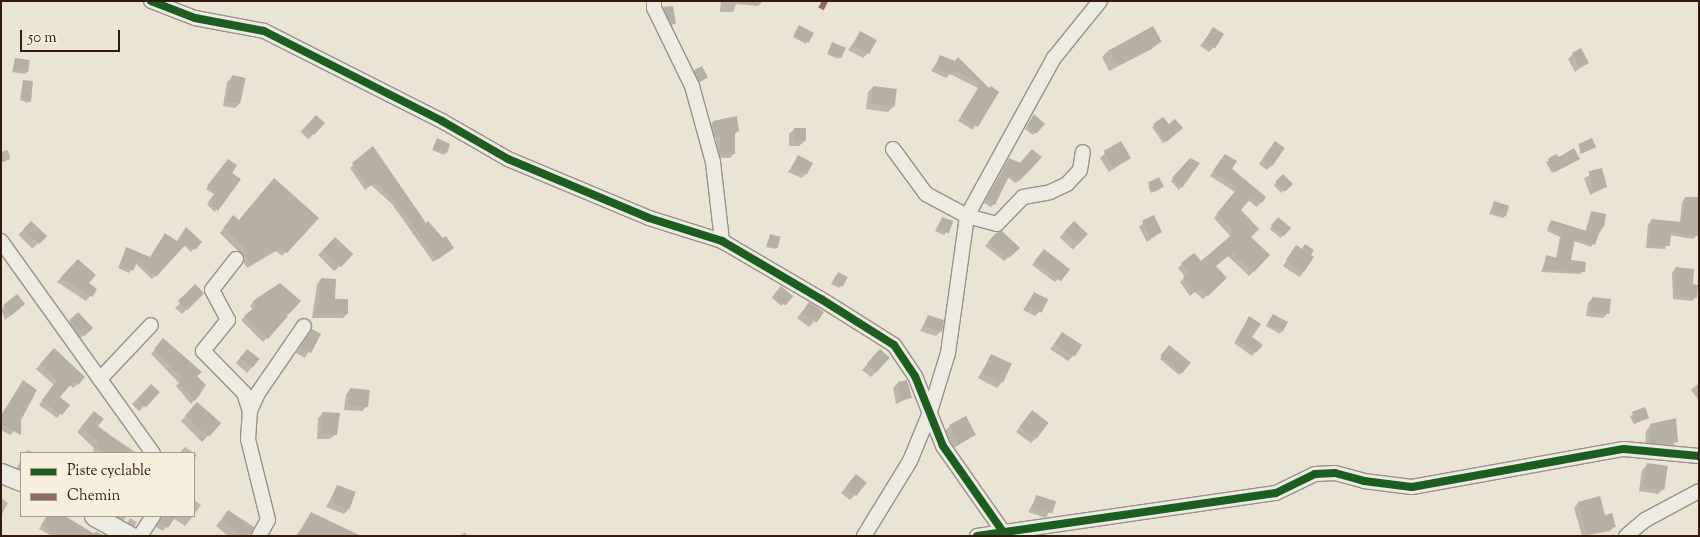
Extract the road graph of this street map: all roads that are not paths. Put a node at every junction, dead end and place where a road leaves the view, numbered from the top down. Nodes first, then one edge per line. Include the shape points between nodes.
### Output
1 (151, 1) edge
2 (654, 1) edge
3 (1100, 1) edge
4 (893, 149) dead end
5 (1083, 152) dead end
6 (967, 216) junction
7 (1, 241) edge
8 (722, 241) junction
9 (236, 258) dead end
10 (151, 325) dead end
11 (304, 326) dead end
12 (100, 379) junction
13 (250, 411) junction
14 (928, 415) junction
15 (152, 452) edge
16 (1699, 456) edge
17 (1, 473) edge
18 (20, 481) edge
19 (1699, 491) edge
20 (96, 517) edge
21 (152, 517) edge
22 (1005, 534) edge
23 (130, 536) edge
24 (140, 536) edge
25 (259, 536) edge
26 (864, 536) edge
27 (977, 536) edge
28 (1626, 536) edge

1 - 8 street via 195,18 264,31 442,121 508,159 649,218
2 - 8 street via 654,8 692,86 713,162
3 - 6 street via 1054,58
4 - 6 street via 926,194
5 - 6 street via 1080,170 1067,184 1050,192 1023,197 997,224
6 - 14 street via 948,353
7 - 12 street
8 - 14 street via 894,345 915,376
9 - 13 street via 212,290 228,320 202,351 244,393
10 - 12 street
11 - 13 street via 258,393
12 - 15 street
13 - 25 street via 248,439 268,520
14 - 22 street via 943,446
14 - 26 street via 910,461
16 - 22 street via 1624,449 1412,487 1364,482 1335,473 1315,474 1276,493
17 - 18 street
19 - 28 street via 1645,520
20 - 23 street
21 - 24 street
22 - 27 street

